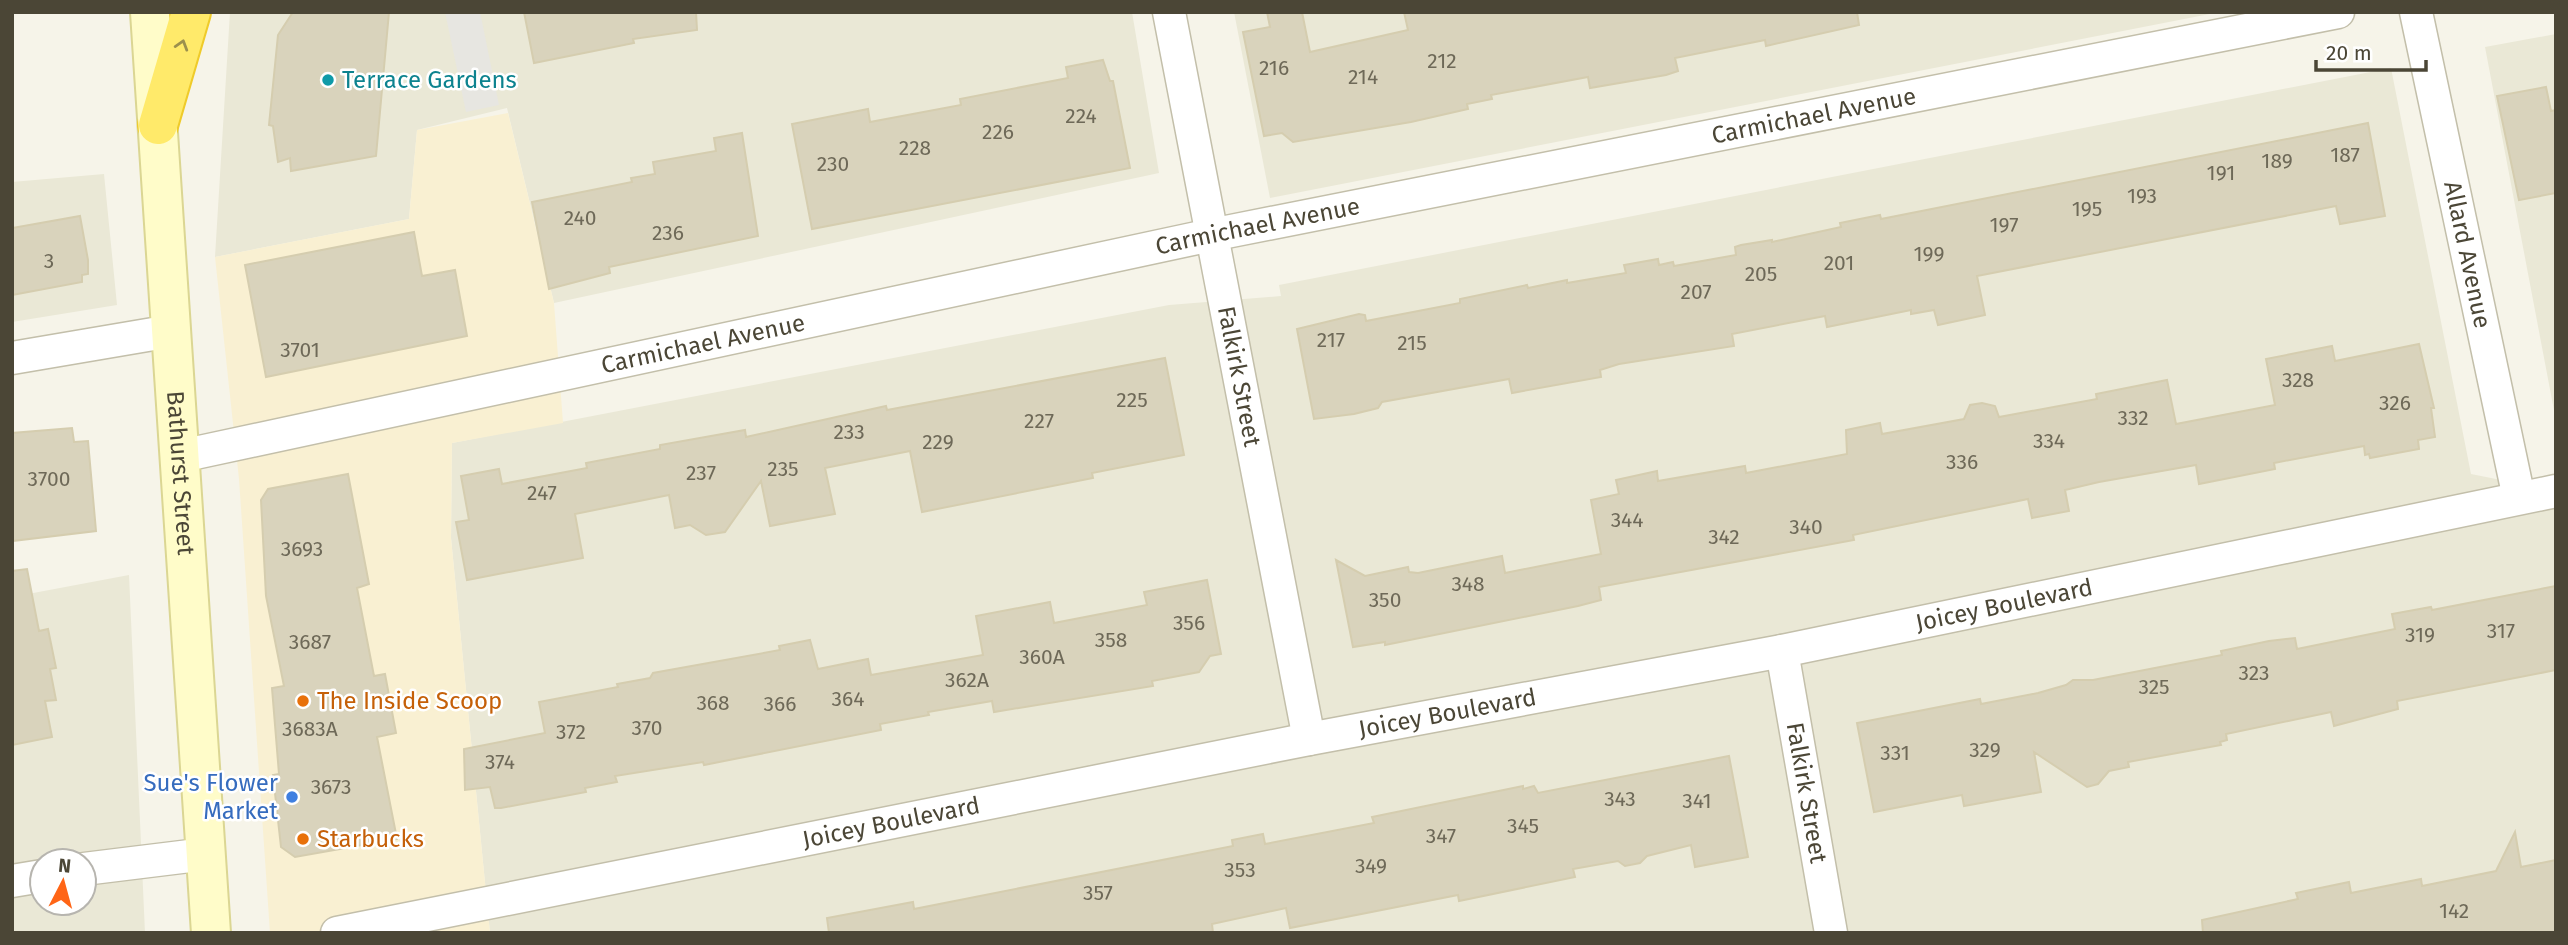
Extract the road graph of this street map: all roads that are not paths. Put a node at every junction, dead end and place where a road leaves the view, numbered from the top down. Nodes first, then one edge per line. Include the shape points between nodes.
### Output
1 (150, 12) edge
2 (191, 12) edge
3 (1169, 12) edge
4 (2338, 12) edge
5 (2416, 12) edge
6 (158, 125) junction
7 (1210, 235) junction
8 (172, 331) junction
9 (12, 358) edge
10 (181, 456) junction
11 (2556, 491) edge
12 (2519, 498) junction
13 (1782, 651) junction
14 (1309, 739) junction
15 (206, 853) junction
16 (98, 867) edge
17 (211, 933) edge
18 (337, 933) edge
19 (1831, 933) edge

1 - 6 main road, Bathurst Street
6 -> 2 highway
3 - 7 street, Falkirk Street
4 - 7 street, Carmichael Avenue
5 - 12 street, Allard Avenue
6 - 8 main road, Bathurst Street
7 - 10 street, Carmichael Avenue
7 - 14 street, Falkirk Street
8 - 9 street
8 - 10 main road, Bathurst Street
10 - 15 main road, Bathurst Street
11 - 12 street, Joicey Boulevard
12 - 13 street, Joicey Boulevard
13 - 14 street, Joicey Boulevard
13 - 19 street, Falkirk Street
14 - 18 street, Joicey Boulevard
15 - 16 street
15 - 17 main road, Bathurst Street

